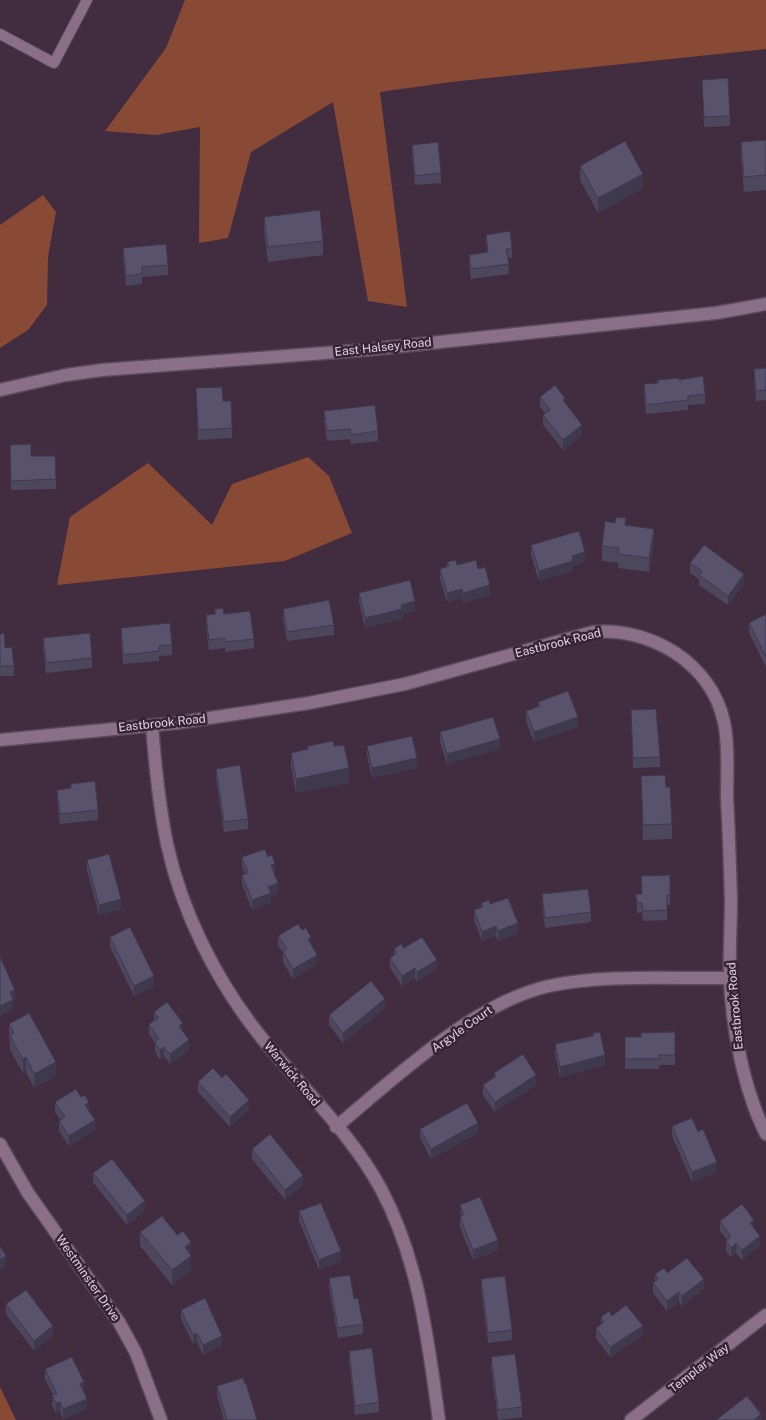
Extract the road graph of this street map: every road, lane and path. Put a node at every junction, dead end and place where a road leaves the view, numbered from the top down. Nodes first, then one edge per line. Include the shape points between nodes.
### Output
1 (87, 0) edge
2 (0, 34) edge
3 (766, 304) edge
4 (0, 390) edge
5 (152, 725) junction
6 (0, 740) edge
7 (730, 978) junction
8 (336, 1127) junction
9 (766, 1134) edge
10 (0, 1144) edge
11 (766, 1315) edge
12 (161, 1420) edge
13 (439, 1420) edge
14 (631, 1420) edge

1 - 2 lane via 54,63
3 - 4 street, East Halsey Road via 716,313 364,350 102,370
5 - 6 street, Eastbrook Road
5 - 7 street, Eastbrook Road via 309,703 405,684 593,632 625,632 648,638 669,648 697,671 711,690 725,723 731,901
5 - 8 street, Warwick Road via 167,844 193,923 239,1007
7 - 8 street, Argyle Court via 584,980 526,992 472,1019
7 - 9 street, Eastbrook Road via 740,1057 749,1092
8 - 13 street, Warwick Road via 362,1157 396,1219 420,1300
10 - 12 street, Westminster Drive via 28,1193 119,1322 136,1353
11 - 14 street, Templar Way

